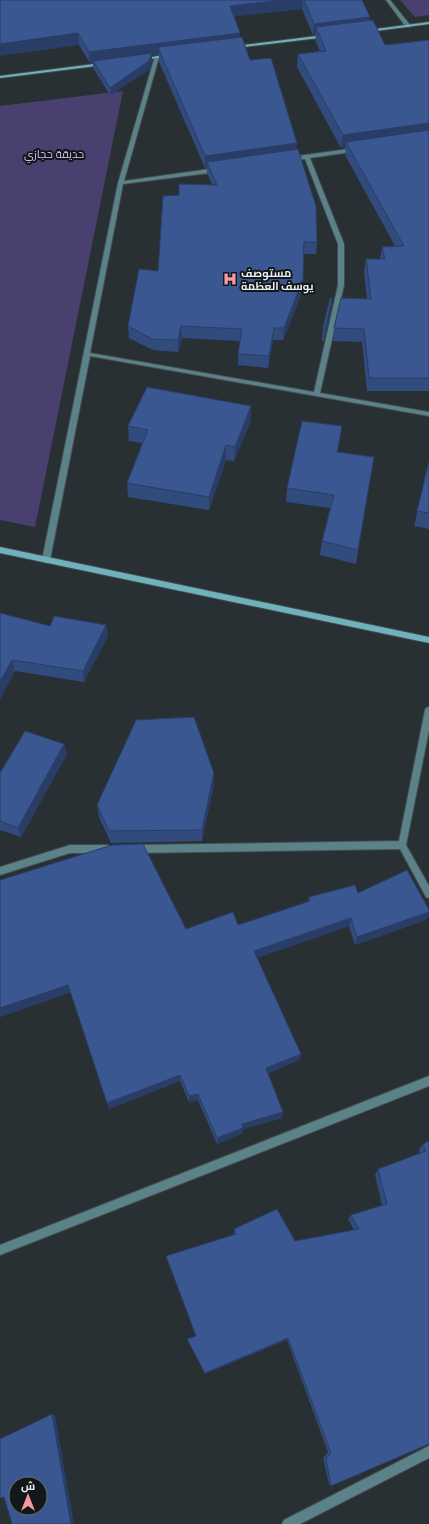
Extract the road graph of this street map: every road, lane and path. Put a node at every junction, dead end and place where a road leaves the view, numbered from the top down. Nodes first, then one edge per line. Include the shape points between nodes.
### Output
1 (388, 0) edge
2 (429, 23) edge
3 (408, 26) junction
4 (361, 32) edge
5 (330, 36) edge
6 (227, 48) edge
7 (172, 55) edge
8 (157, 57) junction
9 (133, 60) edge
10 (110, 63) edge
11 (0, 77) edge
12 (360, 149) edge
13 (307, 157) junction
14 (283, 160) edge
15 (222, 169) edge
16 (121, 183) junction
17 (87, 354) junction
18 (317, 394) junction
19 (429, 414) edge
20 (0, 550) edge
21 (46, 560) junction
22 (429, 640) edge
23 (429, 710) edge
24 (402, 845) junction
25 (0, 871) edge
26 (429, 894) edge
27 (429, 1082) edge
28 (0, 1250) edge
29 (429, 1452) edge
30 (288, 1524) edge

1 - 3 street
2 - 3 main road
3 - 4 main road
5 - 6 main road
7 - 8 main road
8 - 9 main road
8 - 16 street
10 - 11 main road
12 - 13 street
13 - 14 street
13 - 18 street via 341,244 341,285
15 - 16 street
16 - 17 street
17 - 18 street
17 - 21 street
18 - 19 street
20 - 21 main road
21 - 22 main road
23 - 24 street
24 - 25 street via 70,849
24 - 26 street
27 - 28 street
29 - 30 street

